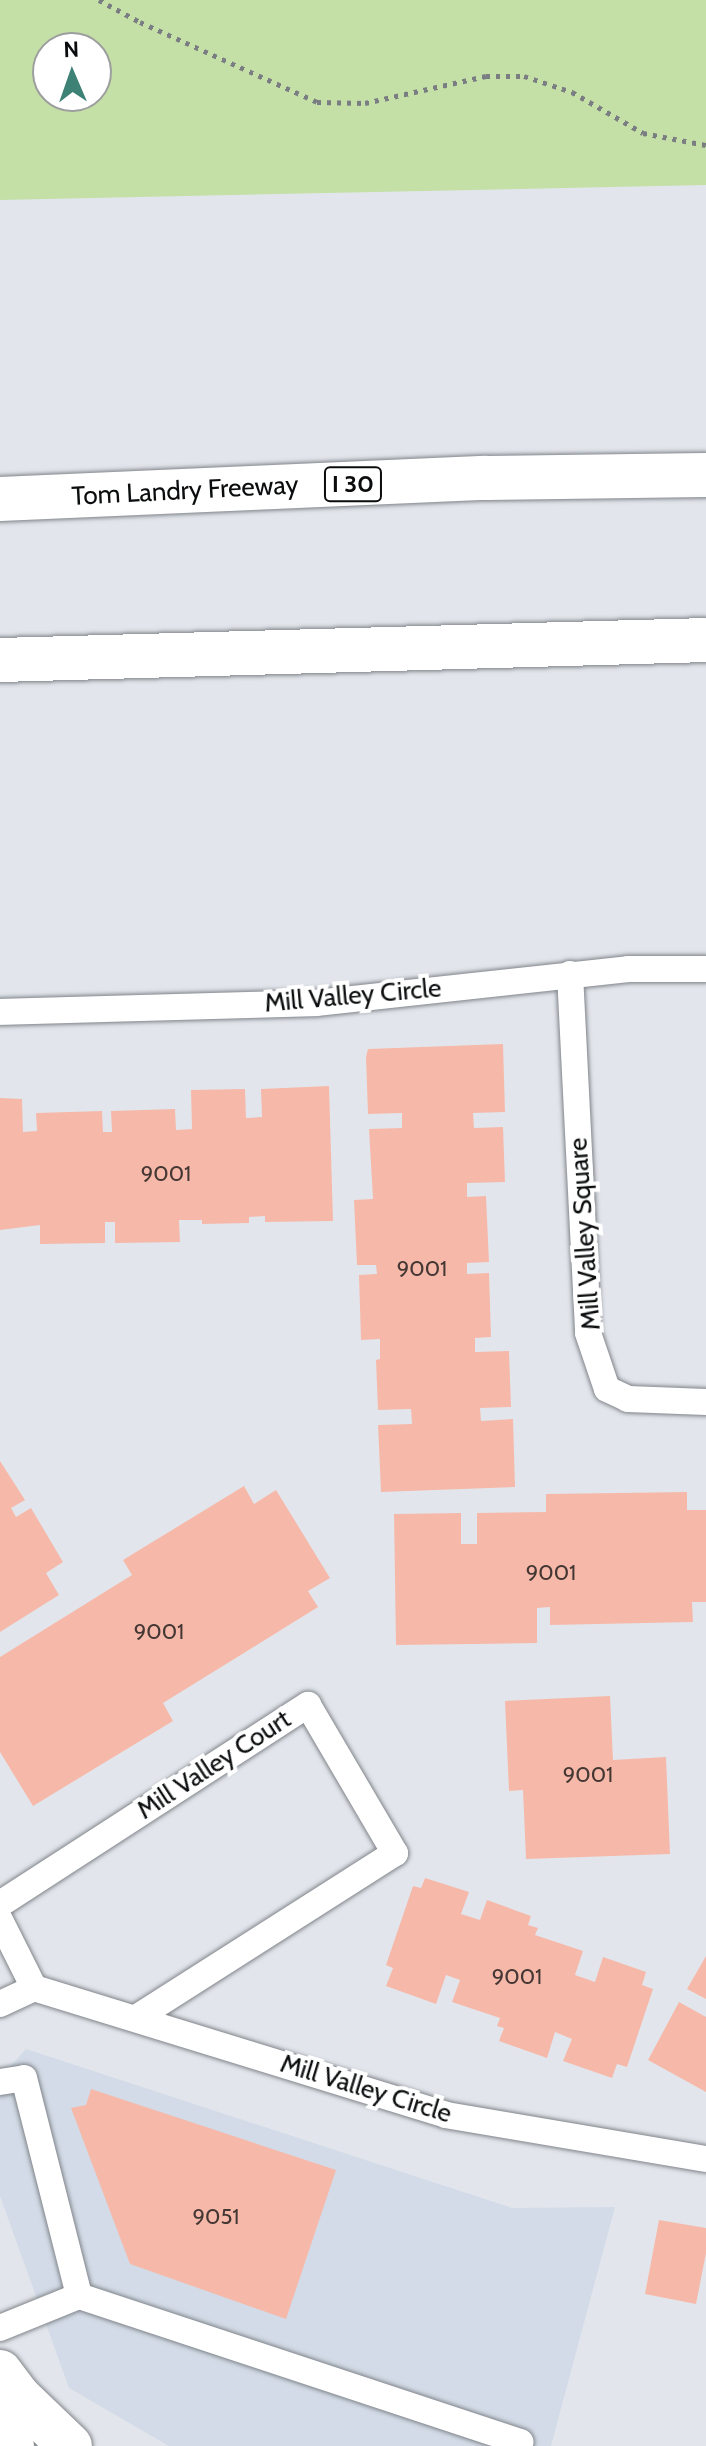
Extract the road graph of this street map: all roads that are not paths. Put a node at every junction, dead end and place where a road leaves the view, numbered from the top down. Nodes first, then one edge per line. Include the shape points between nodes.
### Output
1 (706, 475) edge
2 (0, 499) edge
3 (706, 640) edge
4 (0, 660) edge
5 (706, 969) edge
6 (570, 974) junction
7 (0, 1012) edge
8 (706, 1402) edge
9 (0, 1904) edge
10 (0, 1920) edge
11 (34, 1988) junction
12 (0, 2004) edge
13 (136, 2018) junction
14 (0, 2082) edge
15 (706, 2159) edge
16 (79, 2296) junction
17 (0, 2328) edge
18 (0, 2372) edge
19 (0, 2393) edge
20 (12, 2446) edge
21 (70, 2446) edge
22 (519, 2446) edge

1 - 2 main road, Tom Landry Freeway / I 30 via 486,478
3 - 4 main road
5 - 6 lane, Mill Valley Circle
6 - 7 lane, Mill Valley Circle via 316,1003
6 - 8 lane, Mill Valley Square via 588,1333 607,1389 628,1399
9 - 13 lane, Mill Valley Court via 308,1705 395,1853
10 - 11 lane
11 - 12 lane
11 - 13 lane, Mill Valley Circle
13 - 15 lane, Mill Valley Circle via 446,2115
14 - 16 lane via 24,2078
16 - 17 lane
16 - 22 lane via 520,2442
18 - 21 main road
19 - 20 main road

